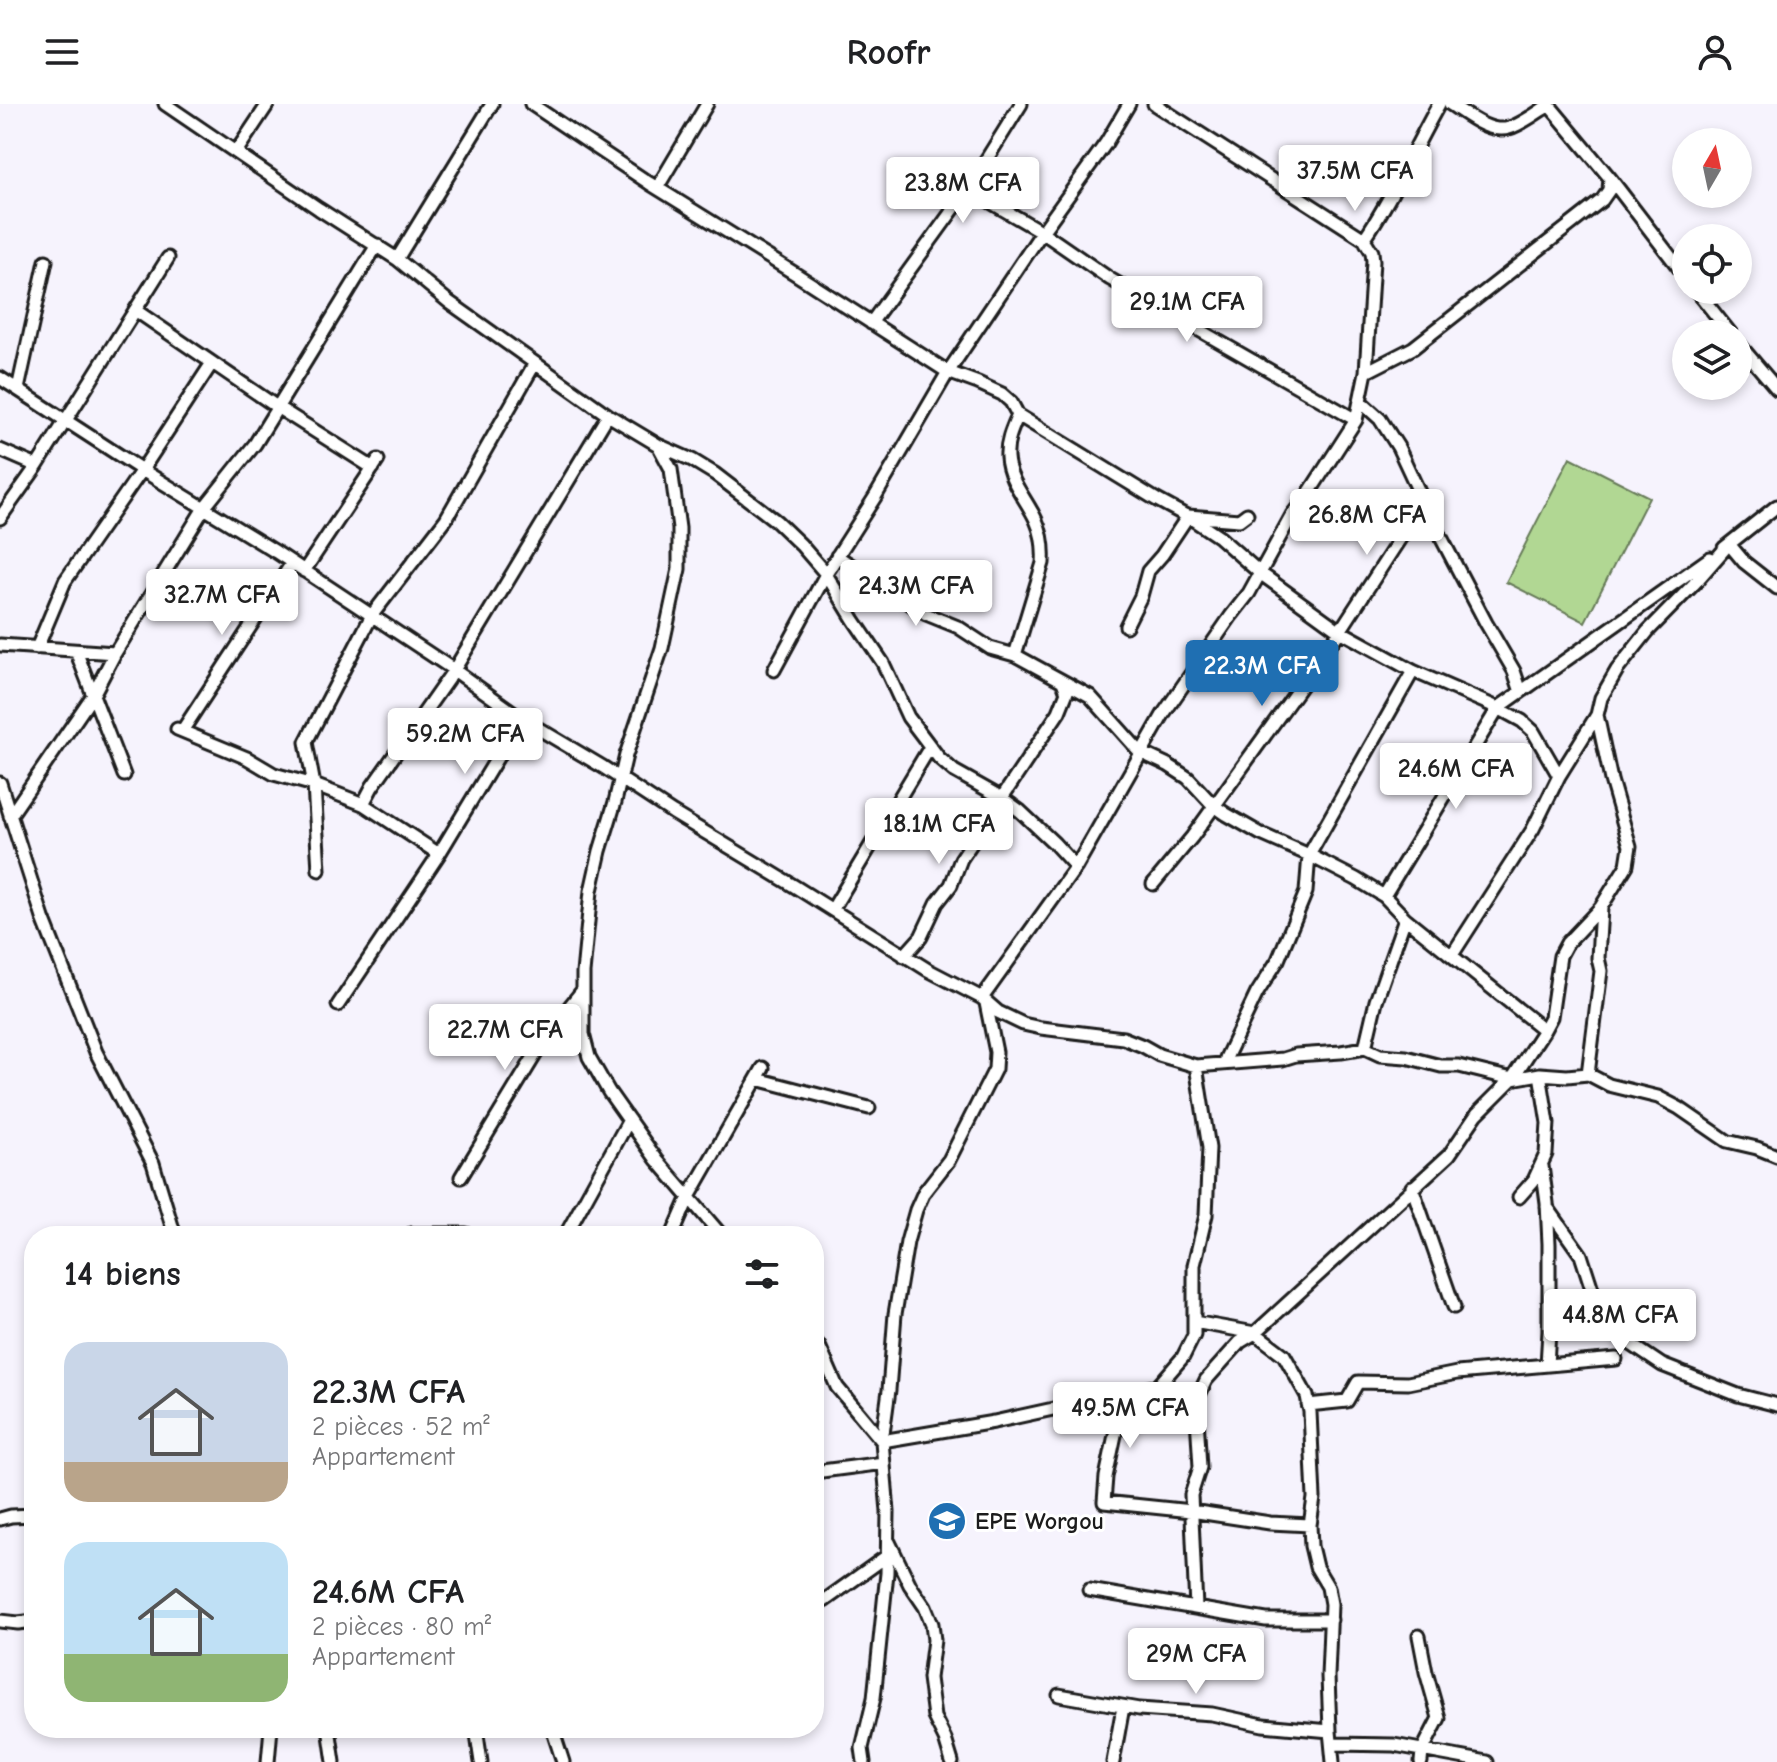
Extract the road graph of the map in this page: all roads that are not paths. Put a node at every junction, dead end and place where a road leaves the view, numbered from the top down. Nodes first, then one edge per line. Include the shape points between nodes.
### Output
1 (165, 104) edge
2 (268, 104) edge
3 (492, 104) edge
4 (531, 104) edge
5 (707, 104) edge
6 (1021, 104) edge
7 (1129, 104) edge
8 (1154, 104) edge
9 (1439, 104) edge
10 (1450, 104) edge
11 (1549, 104) edge
12 (236, 152) junction
13 (1610, 178) junction
14 (657, 188) junction
15 (968, 189) junction
16 (1042, 232) junction
17 (1364, 239) junction
18 (377, 245) junction
19 (168, 258) dead end
20 (397, 259) junction
21 (1672, 259) edge
22 (46, 261) dead end
23 (1707, 304) edge
24 (135, 310) junction
25 (1720, 320) edge
26 (871, 323) junction
27 (1752, 360) edge
28 (212, 363) junction
29 (535, 363) junction
30 (948, 372) junction
31 (1366, 372) junction
32 (0, 378) edge
33 (18, 389) junction
34 (1777, 389) edge
35 (1360, 401) junction
36 (277, 407) junction
37 (608, 415) junction
38 (1018, 415) junction
39 (1356, 420) junction
40 (66, 422) junction
41 (658, 445) junction
42 (0, 450) edge
43 (37, 466) junction
44 (142, 470) junction
45 (1423, 503) junction
46 (1777, 506) edge
47 (204, 508) junction
48 (1247, 514) dead end
49 (1188, 516) junction
50 (0, 518) edge
51 (1729, 544) junction
52 (837, 556) junction
53 (292, 563) junction
54 (304, 571) junction
55 (1260, 573) junction
56 (826, 574) junction
57 (1777, 588) edge
58 (372, 615) junction
59 (1126, 626) dead end
60 (1340, 631) junction
61 (0, 645) edge
62 (37, 648) junction
63 (76, 651) junction
64 (115, 653) junction
65 (1015, 655) junction
66 (454, 670) junction
67 (774, 670) dead end
68 (1413, 671) junction
69 (1063, 682) junction
70 (1521, 692) junction
71 (93, 695) junction
72 (1498, 708) junction
73 (1597, 715) junction
74 (524, 720) junction
75 (930, 747) junction
76 (1140, 752) junction
77 (124, 775) dead end
78 (1559, 776) junction
79 (621, 779) junction
80 (0, 783) edge
81 (314, 785) junction
82 (1002, 798) junction
83 (363, 804) junction
84 (1213, 805) junction
85 (10, 816) junction
86 (439, 854) junction
87 (1309, 855) junction
88 (1076, 867) junction
89 (319, 870) dead end
90 (1153, 884) dead end
91 (1384, 896) junction
92 (1601, 907) junction
93 (832, 910) junction
94 (1405, 918) junction
95 (1452, 955) junction
96 (904, 956) junction
97 (583, 990) junction
98 (984, 1000) junction
99 (338, 1005) dead end
100 (1544, 1030) junction
101 (1365, 1048) junction
102 (1226, 1063) junction
103 (1196, 1066) junction
104 (1540, 1074) junction
105 (1588, 1074) junction
106 (1512, 1079) junction
107 (869, 1108) dead end
108 (629, 1120) junction
109 (1777, 1156) edge
110 (1542, 1166) junction
111 (461, 1177) dead end
112 (1412, 1187) junction
113 (689, 1197) junction
114 (1519, 1197) dead end
115 (1547, 1207) junction
116 (172, 1226) edge
117 (571, 1226) edge
118 (676, 1226) edge
119 (714, 1226) edge
120 (1454, 1307) dead end
121 (1194, 1322) junction
122 (1255, 1333) junction
123 (824, 1357) edge
124 (1616, 1359) dead end
125 (1547, 1365) junction
126 (1124, 1393) junction
127 (1308, 1405) junction
128 (1777, 1405) edge
129 (882, 1441) junction
130 (884, 1463) junction
131 (824, 1471) edge
132 (1191, 1511) junction
133 (24, 1515) edge
134 (0, 1519) edge
135 (1310, 1525) junction
136 (887, 1538) junction
137 (887, 1556) junction
138 (1089, 1590) dead end
139 (824, 1601) edge
140 (1196, 1608) junction
141 (1331, 1620) junction
142 (0, 1621) edge
143 (24, 1622) edge
144 (1419, 1636) dead end
145 (1059, 1695) dead end
146 (1123, 1707) junction
147 (1330, 1731) junction
148 (270, 1738) edge
149 (330, 1738) edge
150 (477, 1738) edge
151 (555, 1738) edge
152 (1333, 1744) junction
153 (1421, 1757) edge
154 (268, 1762) edge
155 (334, 1762) edge
156 (481, 1762) edge
157 (563, 1762) edge
158 (864, 1762) edge
159 (952, 1762) edge
160 (1113, 1762) edge
161 (1333, 1762) edge
162 (1487, 1762) edge

1 - 12 street
2 - 12 street
3 - 20 street
4 - 14 street
5 - 14 street
6 - 15 street
7 - 16 street
8 - 17 street
9 - 17 street
10 - 11 street via 1494,129 1509,129
11 - 13 street
12 - 18 street
13 - 21 street
13 - 31 street via 1602,200 1413,348
14 - 26 street
15 - 16 street
15 - 26 street
16 - 30 street
16 - 39 street via 1110,279
17 - 31 street via 1373,261
18 - 20 street
18 - 36 street
19 - 24 street
20 - 29 street
22 - 33 street
23 - 25 street
24 - 28 street
24 - 40 street
26 - 30 street
27 - 34 street
28 - 36 street
28 - 44 street
29 - 37 street
29 - 58 street via 446,519
30 - 38 street via 1002,394
30 - 52 street
31 - 35 street
32 - 33 street
33 - 40 street
35 - 39 street
35 - 45 street via 1398,447
36 - 47 street
36 - 54 street via 375,464
37 - 41 street
37 - 66 street
38 - 49 street
38 - 65 street via 1010,433 1009,470 1037,521 1044,550
39 - 55 street
40 - 43 street
40 - 44 street
41 - 56 street via 692,460 744,496
41 - 79 street via 671,469 679,569 662,648
42 - 43 street
43 - 50 street
44 - 47 street
44 - 62 street via 65,581
45 - 60 street
45 - 70 street
46 - 51 street
47 - 53 street
47 - 64 street
48 - 49 street via 1239,520
49 - 55 street
49 - 59 street via 1148,571
51 - 57 street
51 - 70 street
51 - 73 street via 1617,670
52 - 56 street
52 - 65 street via 926,614 990,648
53 - 54 street
53 - 81 street via 180,730 274,774
54 - 58 street
55 - 60 street
55 - 76 street
56 - 67 street
56 - 75 street
58 - 66 street
58 - 81 street via 306,742
60 - 68 street
60 - 84 street
61 - 62 street
62 - 63 street
63 - 64 street
63 - 71 street
64 - 71 street
65 - 69 street
66 - 74 street
66 - 83 street
68 - 72 street
68 - 87 street
69 - 76 street via 1090,696
69 - 82 street via 1067,692 1059,712
70 - 72 street
71 - 77 street
71 - 85 street
72 - 78 street via 1533,731
72 - 91 street
73 - 78 street
73 - 92 street via 1630,846 1627,865
74 - 79 street
74 - 86 street
75 - 82 street via 954,771
75 - 93 street
76 - 84 street via 1188,778
76 - 88 street
78 - 95 street via 1533,829
79 - 93 street
79 - 97 street via 591,891
80 - 85 street
81 - 83 street
81 - 89 street
82 - 88 street
82 - 96 street via 961,859 921,937
83 - 86 street
84 - 87 street
84 - 90 street
85 - 116 street via 43,918 96,1052 153,1163
86 - 99 street
87 - 91 street
87 - 102 street via 1306,892
88 - 98 street
91 - 94 street
92 - 100 street via 1560,956 1551,1017
92 - 105 street via 1601,971
93 - 96 street
94 - 95 street
94 - 101 street
95 - 100 street
96 - 98 street
97 - 108 street via 589,1057
97 - 111 street via 549,1032
98 - 103 street via 1023,1024 1123,1038
98 - 129 street via 995,1069 949,1160 924,1192 912,1223 895,1314
100 - 106 street
101 - 102 street
101 - 106 street
102 - 103 street
103 - 121 street via 1209,1148 1206,1215 1194,1265
104 - 105 street
104 - 106 street
104 - 110 street via 1548,1123
105 - 109 street via 1658,1097 1727,1141
106 - 112 street via 1477,1114 1449,1155
107 - 113 street via 760,1073
108 - 113 street
108 - 117 street
110 - 114 street
110 - 115 street
112 - 120 street
112 - 122 street
113 - 118 street
113 - 119 street
115 - 125 street
115 - 128 street via 1581,1255 1604,1326 1662,1365
121 - 122 street
121 - 126 street via 1183,1357 1158,1386
122 - 127 street via 1284,1355
122 - 132 street via 1206,1380 1196,1401 1200,1467
123 - 129 street via 837,1387
124 - 125 street
125 - 127 street via 1408,1383 1358,1382 1347,1401
126 - 129 street
126 - 132 street via 1104,1502
127 - 135 street via 1314,1498
129 - 130 street
130 - 131 street
130 - 136 street
132 - 135 street
132 - 140 street
133 - 134 street
135 - 141 street via 1316,1567 1328,1587
136 - 137 street
136 - 159 street via 932,1624 929,1678 934,1717
137 - 139 street
137 - 158 street
138 - 140 street
140 - 141 street via 1266,1620
141 - 147 street
142 - 143 street
144 - 153 street via 1439,1718
145 - 146 street
146 - 147 street
146 - 160 street
147 - 152 street
148 - 154 street
149 - 155 street
150 - 156 street
151 - 157 street
152 - 153 street via 1394,1745
152 - 161 street
153 - 162 street

